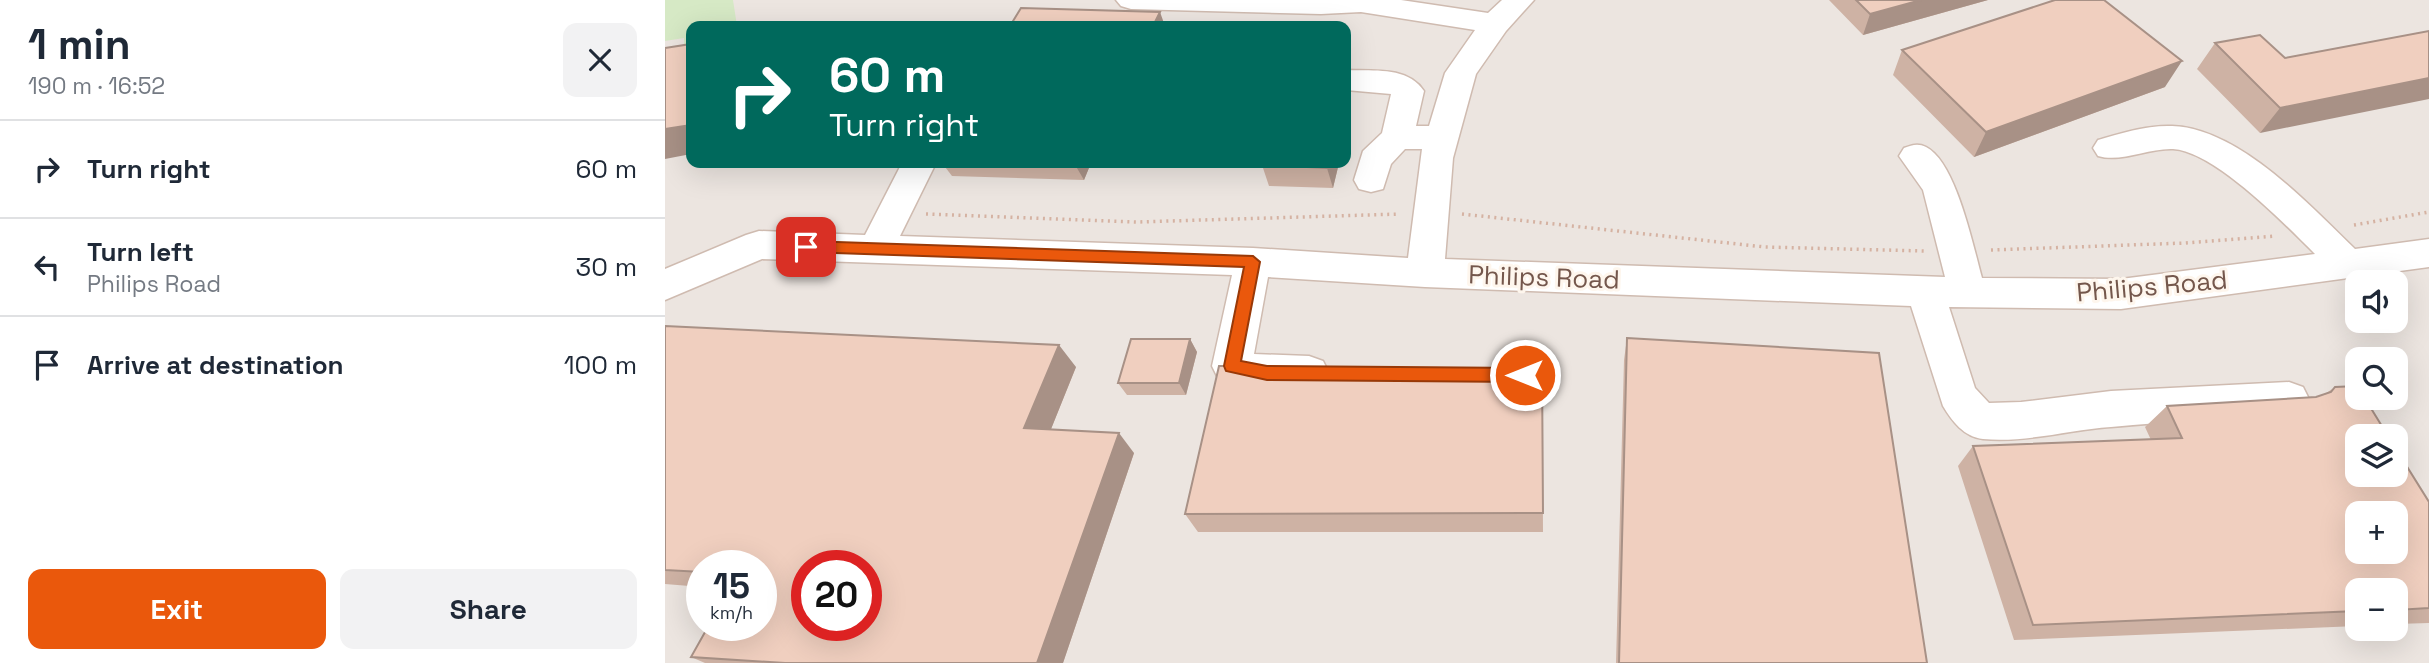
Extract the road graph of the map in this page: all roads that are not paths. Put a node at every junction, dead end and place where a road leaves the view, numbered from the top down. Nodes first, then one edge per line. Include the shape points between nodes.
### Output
1 (1131, 0) edge
2 (1519, 0) edge
3 (1359, 1) edge
4 (1495, 24) junction
5 (1351, 80) edge
6 (1397, 137) junction
7 (1442, 138) junction
8 (2110, 148) dead end
9 (1916, 156) dead end
10 (917, 168) edge
11 (1371, 180) dead end
12 (876, 249) junction
13 (1253, 262) junction
14 (2348, 264) junction
15 (2421, 264) edge
16 (1425, 273) junction
17 (665, 285) edge
18 (1925, 292) junction
19 (1967, 292) junction
20 (1349, 373) edge
21 (2289, 399) edge

1 - 3 street via 1321,5
2 - 4 street
3 - 4 street
4 - 7 street via 1461,73
5 - 6 street via 1397,83 1408,91
6 - 7 street
6 - 11 street via 1375,160
7 - 16 street
8 - 14 street via 2143,138 2192,140 2235,164
9 - 19 street via 1939,187
10 - 12 street
12 - 13 street, Philips Road
12 - 17 street, Philips Road via 759,245
13 - 16 street, Philips Road
13 - 20 street via 1232,366 1267,373
14 - 15 street, Philips Road
14 - 19 street, Philips Road via 2121,294
16 - 18 street, Philips Road
18 - 19 street, Philips Road
18 - 21 street via 1957,394 1981,421

